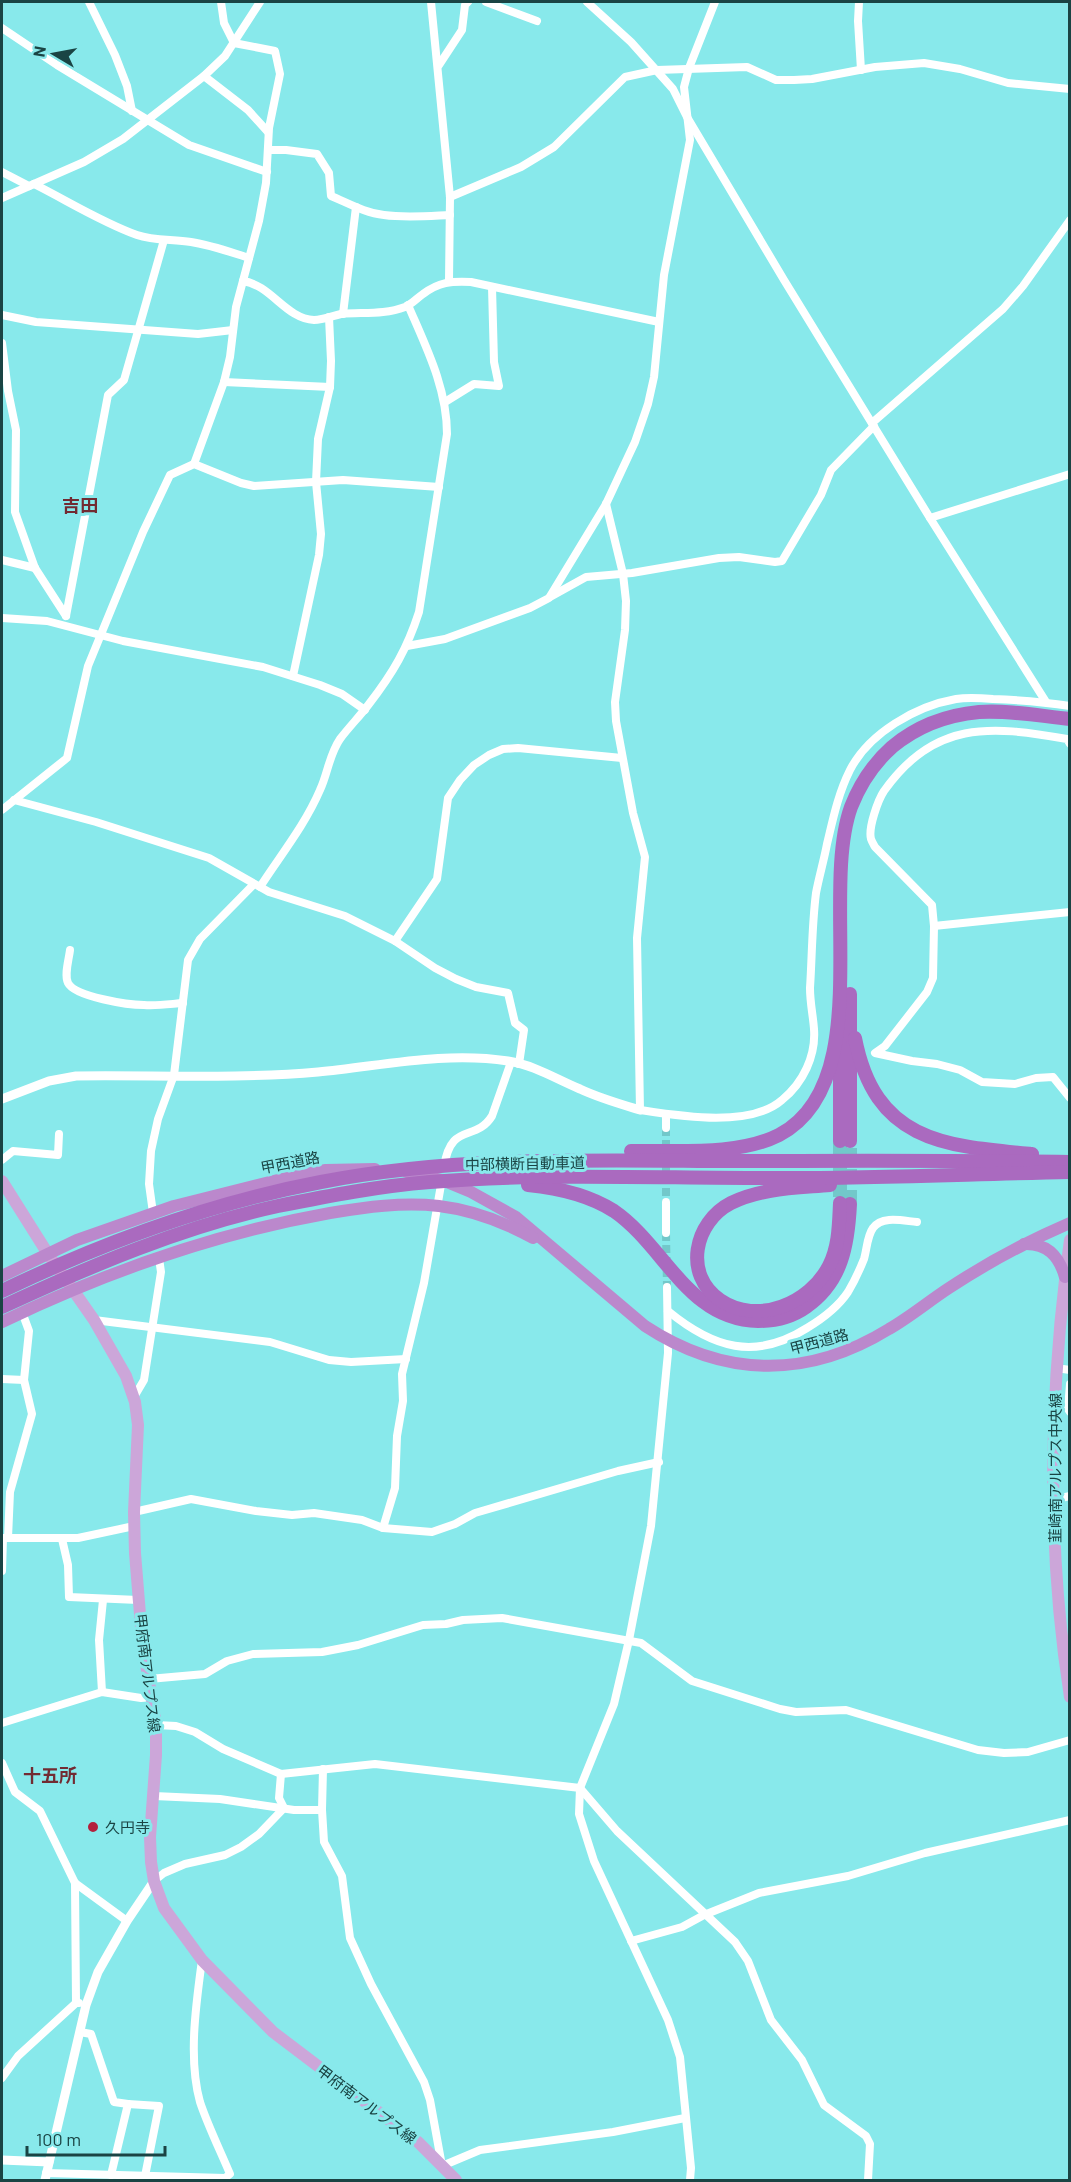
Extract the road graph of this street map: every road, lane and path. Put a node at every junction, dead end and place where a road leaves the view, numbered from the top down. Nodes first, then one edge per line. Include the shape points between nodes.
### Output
1 (89, 2) edge
2 (220, 2) edge
3 (260, 2) edge
4 (431, 2) edge
5 (468, 2) edge
6 (486, 2) edge
7 (587, 2) edge
8 (715, 2) edge
9 (859, 2) edge
10 (537, 21) dead end
11 (2, 28) edge
12 (234, 43) junction
13 (438, 65) junction
14 (689, 68) junction
15 (657, 70) junction
16 (861, 70) junction
17 (204, 76) junction
18 (1070, 89) edge
19 (132, 111) junction
20 (687, 117) junction
21 (146, 120) junction
22 (268, 132) junction
23 (268, 150) junction
24 (2, 172) edge
25 (267, 172) junction
26 (32, 185) junction
27 (450, 197) junction
28 (2, 198) edge
29 (356, 207) junction
30 (450, 215) junction
31 (1070, 220) edge
32 (164, 240) junction
33 (249, 258) junction
34 (243, 281) junction
35 (449, 281) junction
36 (492, 287) junction
37 (408, 306) junction
38 (343, 314) junction
39 (2, 315) edge
40 (329, 318) junction
41 (659, 322) junction
42 (138, 330) junction
43 (233, 330) junction
44 (2, 343) edge
45 (224, 382) junction
46 (330, 387) junction
47 (445, 402) junction
48 (873, 425) junction
49 (194, 464) junction
50 (1070, 474) edge
51 (316, 482) junction
52 (439, 487) junction
53 (606, 504) junction
54 (930, 518) junction
55 (2, 560) edge
56 (35, 568) junction
57 (623, 574) junction
58 (549, 598) junction
59 (66, 616) junction
60 (2, 618) edge
61 (73, 628) junction
62 (101, 635) junction
63 (407, 646) junction
64 (293, 676) junction
65 (1046, 702) junction
66 (1070, 706) edge
67 (365, 710) junction
68 (1070, 719) edge
69 (1070, 728) edge
70 (1070, 744) edge
71 (622, 758) junction
72 (14, 800) junction
73 (2, 810) edge
74 (257, 886) junction
75 (1070, 912) edge
76 (934, 926) junction
77 (395, 941) junction
78 (70, 950) dead end
79 (183, 1003) junction
80 (845, 1009) junction
81 (814, 1051) junction
82 (825, 1054) dead end
83 (515, 1063) junction
84 (174, 1075) junction
85 (1070, 1098) edge
86 (2, 1099) edge
87 (640, 1110) junction
88 (666, 1114) junction
89 (666, 1128) tunnel mouth
90 (59, 1134) dead end
91 (845, 1141) tunnel mouth
92 (1070, 1156) edge
93 (2, 1160) edge
94 (496, 1162) junction
95 (1070, 1162) edge
96 (1047, 1166) junction
97 (1070, 1173) edge
98 (442, 1180) junction
99 (2, 1181) edge
100 (498, 1181) junction
101 (666, 1203) tunnel mouth
102 (438, 1206) junction
103 (153, 1213) junction
104 (916, 1222) dead end
105 (1070, 1223) edge
106 (666, 1233) tunnel mouth
107 (1070, 1240) edge
108 (1024, 1244) junction
109 (48, 1254) junction
110 (159, 1258) junction
111 (573, 1266) junction
112 (2, 1276) edge
113 (1065, 1277) junction
114 (667, 1287) tunnel mouth
115 (74, 1290) junction
116 (2, 1291) edge
117 (2, 1307) edge
118 (668, 1311) junction
119 (22, 1312) junction
120 (94, 1320) junction
121 (2, 1322) edge
122 (153, 1328) junction
123 (668, 1341) junction
124 (406, 1359) junction
125 (1056, 1368) junction
126 (1070, 1370) edge
127 (2, 1379) edge
128 (24, 1380) junction
129 (1070, 1384) edge
130 (134, 1396) junction
131 (1070, 1412) edge
132 (659, 1462) junction
133 (1070, 1496) edge
134 (1052, 1500) junction
135 (134, 1512) junction
136 (134, 1526) junction
137 (383, 1528) junction
138 (4, 1538) edge
139 (62, 1539) junction
140 (2, 1571) edge
141 (103, 1600) junction
142 (138, 1600) junction
143 (629, 1640) junction
144 (149, 1679) junction
145 (102, 1692) junction
146 (152, 1697) junction
147 (1070, 1697) edge
148 (2, 1723) edge
149 (156, 1725) junction
150 (1070, 1740) edge
151 (2, 1763) edge
152 (323, 1769) junction
153 (281, 1774) junction
154 (580, 1788) junction
155 (154, 1796) junction
156 (284, 1808) junction
157 (321, 1810) junction
158 (1070, 1821) edge
159 (154, 1881) junction
160 (75, 1883) junction
161 (704, 1915) junction
162 (128, 1920) junction
163 (631, 1941) junction
164 (202, 1960) junction
165 (76, 2003) junction
166 (86, 2005) junction
167 (80, 2032) junction
168 (2, 2078) edge
169 (129, 2104) junction
170 (685, 2118) junction
171 (2, 2160) edge
172 (49, 2162) junction
173 (442, 2166) junction
174 (111, 2175) junction
175 (145, 2176) junction
176 (45, 2177) edge
177 (121, 2178) edge
178 (226, 2179) edge
179 (456, 2181) edge
180 (690, 2181) edge
181 (868, 2181) edge

1 - 19 street via 115,55
2 - 12 street
3 - 12 street
4 - 13 street
5 - 13 street via 462,30
6 - 10 street
7 - 15 street
8 - 14 street
9 - 16 street
11 - 19 street
12 - 17 street
12 - 22 street via 275,51 280,74
13 - 27 street
14 - 15 street
14 - 16 street via 747,67 776,80 812,79
14 - 20 street via 684,87
15 - 20 street via 673,89
15 - 27 street via 625,77 554,147 521,167
16 - 18 street via 924,63 1008,83
17 - 21 street
17 - 22 street via 248,110
19 - 21 street
20 - 41 street via 690,140 663,275
20 - 48 street
21 - 25 street via 189,146
21 - 26 street via 106,150
22 - 23 street
23 - 25 street
23 - 29 street via 317,154 329,173 331,196
24 - 26 street
25 - 33 street
26 - 28 street
26 - 32 street via 128,231
27 - 30 street
29 - 30 street via 383,215
29 - 38 street
30 - 35 street
31 - 48 street via 1003,309
32 - 33 street via 191,242
32 - 42 street
33 - 34 street
34 - 40 street via 263,287 304,318
34 - 43 street
35 - 36 street
35 - 37 street via 434,285
36 - 41 street
36 - 47 street via 494,362 499,386 474,384
37 - 38 street via 393,311
37 - 47 street
38 - 40 street
39 - 42 street via 36,322
40 - 46 street
41 - 53 street via 648,404
42 - 43 street via 198,334
42 - 59 street via 124,380 108,395
43 - 45 street
44 - 56 street via 16,430 15,512
45 - 46 street
45 - 49 street
46 - 51 street via 318,439
47 - 52 street via 447,434
48 - 54 street
48 - 57 street via 831,470 821,495 782,561 729,557
49 - 51 street via 254,486
49 - 62 street via 170,475
50 - 54 street
51 - 52 street via 344,480
51 - 64 street via 319,555
52 - 63 street via 419,612
53 - 57 street
53 - 58 street
54 - 65 street
55 - 56 street
56 - 59 street
57 - 58 street via 586,577
57 - 71 street via 625,630 615,702
58 - 63 street via 444,639
59 - 61 street
60 - 61 street via 47,621
61 - 62 street
62 - 64 street
62 - 72 street via 88,666 67,758
63 - 67 street
64 - 67 street via 342,694
65 - 66 street
65 - 81 street via 959,698 939,703 878,736 851,768 839,793 816,893 810,996
67 - 74 street via 339,740 320,790 302,823
68 - 80 highway via 979,712 941,720 910,733 870,772 851,807 842,853
69 - 80 highway via 1005,720 960,723 924,735 877,776 859,809 850,854
70 - 76 street via 1066,739 1038,734 972,731 951,736 921,751 892,780 878,800 871,838 875,847 932,905
71 - 77 street via 518,748 503,749 474,765 448,798 437,879
71 - 87 street via 645,857 637,939
72 - 73 street
72 - 74 street via 189,850
74 - 77 street via 345,916
74 - 79 street via 193,949
75 - 76 street
76 - 85 street via 933,978 927,992 885,1046 873,1053 960,1070 982,1082 1015,1084 1053,1077
77 - 83 street via 456,979 508,993 515,1023 524,1030
78 - 79 street via 70,987 127,1004
79 - 84 street
80 - 91 highway
80 - 94 highway via 822,1086 805,1114 778,1135 721,1149 538,1155
80 - 96 highway via 871,1087 901,1123 915,1132 953,1144
81 - 82 street
81 - 88 street via 796,1087 758,1114
83 - 84 street via 457,1057 317,1072
83 - 87 street
83 - 98 street via 492,1116 481,1129 454,1140 446,1156
84 - 86 street via 76,1076
84 - 103 street via 151,1151 149,1184
87 - 88 street
88 - 89 street
90 - 93 street via 58,1155 13,1151
92 - 96 highway
94 - 96 highway, 中部横断自動車道
94 - 116 highway via 323,1181 219,1206 88,1251
95 - 96 highway, 中部横断自動車道
96 - 97 highway
96 - 100 highway, 中部横断自動車道 via 782,1178
96 - 100 highway via 832,1185 754,1195 729,1204 702,1231 698,1268 710,1292 721,1301 735,1307 766,1310 781,1308 808,1293 830,1265 845,1203 846,1249 830,1285 802,1310 770,1321 725,1315 702,1302 629,1224 598,1202 562,1190
98 - 102 street
98 - 103 highway, 甲西道路 via 383,1169 326,1170 265,1181
98 - 111 highway, 甲西道路 via 516,1217
99 - 109 main road, 甲府南アルプス線
100 - 117 highway, 中部横断自動車道 via 428,1182 299,1202 183,1232
101 - 106 street
102 - 110 highway, 甲西道路 via 376,1207 303,1218
102 - 111 highway, 甲西道路 via 497,1220 541,1243
102 - 124 street
103 - 109 highway, 甲西道路
104 - 118 street via 881,1221 873,1227 864,1259 847,1292 818,1321 769,1346 754,1348 719,1342 693,1330
105 - 108 highway, 甲西道路
107 - 113 main road, 韮崎南アルプス中央線
108 - 113 highway via 1049,1250 1060,1262
108 - 123 highway, 甲西道路 via 950,1287 890,1329 829,1357 801,1364 744,1365 720,1361
109 - 112 highway, 甲西道路
109 - 115 main road, 甲府南アルプス線
110 - 115 highway, 甲西道路
110 - 122 street via 161,1272
111 - 123 highway, 甲西道路
113 - 125 main road, 韮崎南アルプス中央線
114 - 118 street
115 - 119 highway, 甲西道路
115 - 120 main road, 甲府南アルプス線
118 - 123 street
119 - 121 highway, 甲西道路
119 - 128 street via 29,1331
120 - 122 street
120 - 130 main road, 甲府南アルプス線
122 - 124 street via 270,1342 329,1360
122 - 130 street via 144,1380
123 - 132 street
124 - 137 street via 395,1488
125 - 126 street
125 - 134 main road, 韮崎南アルプス中央線
127 - 128 street
128 - 138 street via 32,1414 10,1492
129 - 131 street
130 - 135 main road, 甲府南アルプス線 via 138,1425
132 - 137 street via 475,1513 432,1532
132 - 143 street
133 - 134 street
134 - 147 main road, 韮崎南アルプス中央線 via 1055,1570
135 - 136 main road, 甲府南アルプス線
135 - 137 street via 191,1499 256,1511 362,1520
136 - 139 street
136 - 142 main road, 甲府南アルプス線
138 - 139 street
138 - 140 street
139 - 141 street via 69,1597
141 - 142 street
141 - 145 street via 99,1640
142 - 144 main road, 甲府南アルプス線
143 - 144 street via 502,1618 463,1620 423,1625 322,1652 253,1654 227,1661 205,1674
143 - 150 street via 650,1648 692,1681 780,1709 846,1710 978,1750 1004,1753 1028,1752
143 - 154 street via 614,1704
144 - 146 main road, 甲府南アルプス線
145 - 146 street
145 - 148 street
146 - 149 main road, 甲府南アルプス線
149 - 153 street via 195,1732
149 - 155 main road, 甲府南アルプス線
151 - 160 street via 15,1792 40,1811
152 - 153 street
152 - 154 street via 375,1764
152 - 157 street
153 - 156 street via 279,1798
154 - 161 street via 617,1831
154 - 163 street via 579,1814 594,1861
155 - 156 street via 220,1799
155 - 159 main road, 甲府南アルプス線 via 150,1837
156 - 157 street
156 - 159 street via 241,1847 225,1855 185,1864
157 - 173 street via 324,1842 342,1875 350,1938 370,1984 424,2082
158 - 161 street via 925,1853 848,1876 759,1893
159 - 162 street
159 - 164 main road, 甲府南アルプス線 via 164,1908
160 - 162 street
160 - 165 street
161 - 163 street via 682,1927
161 - 181 street via 735,1942 748,1961 771,2020 802,2060 824,2105 867,2136
162 - 166 street via 98,1972
163 - 170 street via 668,2020 680,2056
164 - 173 main road, 甲府南アルプス線 via 273,2032 418,2142
164 - 178 street via 194,2037 196,2076 200,2101 230,2174
165 - 166 street
165 - 168 street via 18,2056
166 - 167 street
167 - 169 street via 91,2034 114,2102
167 - 172 street
169 - 174 street
169 - 175 street via 159,2106
170 - 173 street via 480,2150
170 - 180 street
171 - 172 street
172 - 176 street
173 - 179 main road, 甲府南アルプス線
174 - 176 street
174 - 177 street
175 - 177 street
175 - 178 street

